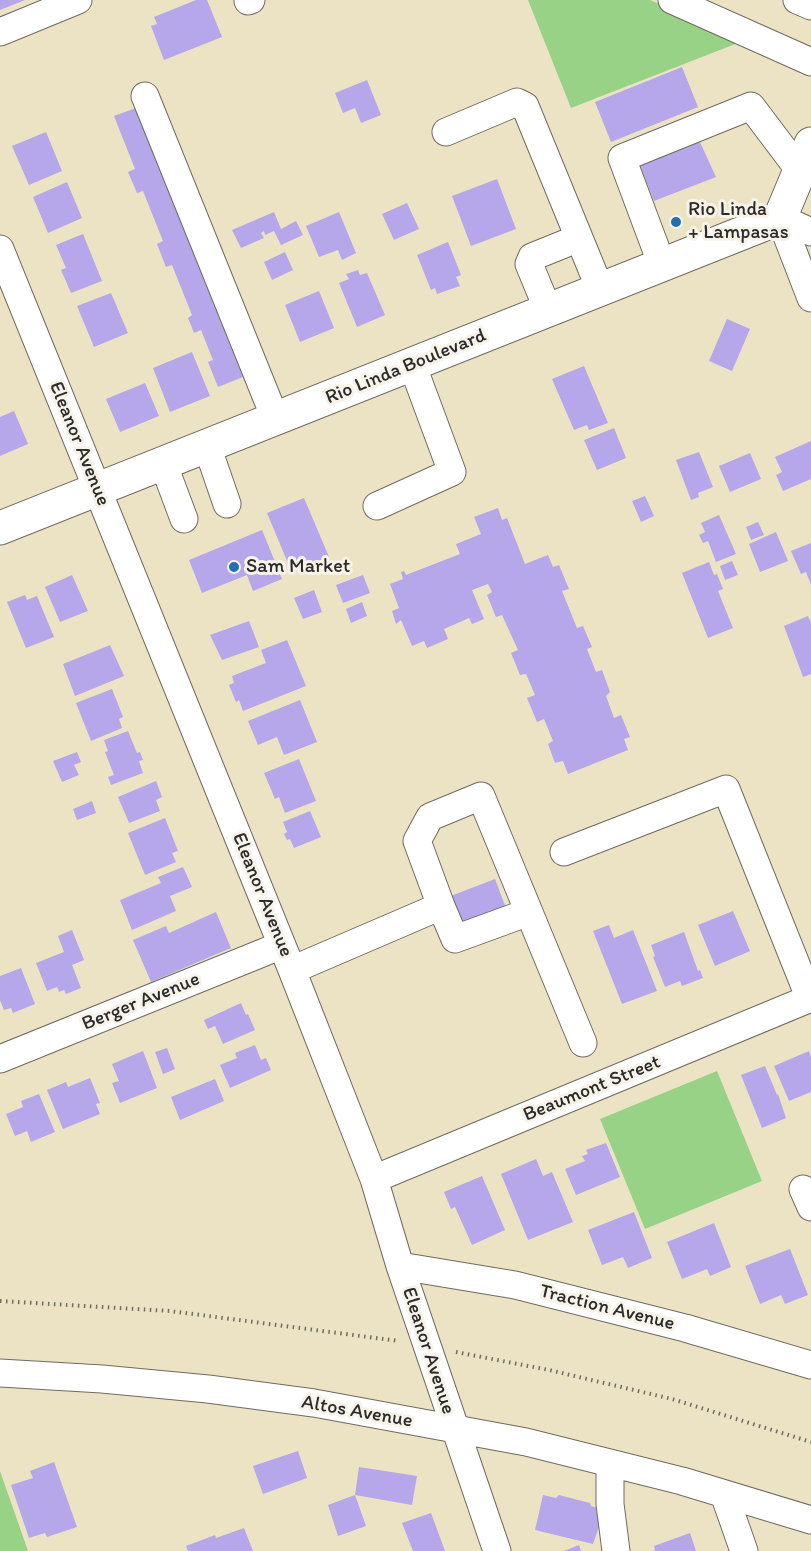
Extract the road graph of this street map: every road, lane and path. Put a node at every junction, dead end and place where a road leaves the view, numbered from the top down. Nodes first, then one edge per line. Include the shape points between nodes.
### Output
1 (78, 0) edge
2 (672, 0) edge
3 (797, 0) edge
4 (811, 6) edge
5 (0, 32) edge
6 (811, 62) edge
7 (145, 96) dead end
8 (446, 132) dead end
9 (805, 157) edge
10 (780, 218) junction
11 (811, 232) edge
12 (579, 238) junction
13 (0, 249) edge
14 (662, 265) junction
15 (600, 289) junction
16 (811, 298) edge
17 (548, 310) junction
18 (412, 364) junction
19 (275, 418) junction
20 (207, 446) junction
21 (163, 463) junction
22 (97, 489) junction
23 (227, 504) dead end
24 (376, 506) dead end
25 (184, 519) dead end
26 (0, 528) edge
27 (564, 852) dead end
28 (441, 906) junction
29 (529, 912) junction
30 (282, 945) junction
31 (292, 970) junction
32 (810, 999) edge
33 (583, 1043) dead end
34 (0, 1059) edge
35 (374, 1179) junction
36 (400, 1266) junction
37 (0, 1301) edge
38 (405, 1342) dead end
39 (446, 1350) dead end
40 (811, 1365) edge
41 (0, 1373) edge
42 (454, 1430) junction
43 (811, 1442) edge
44 (610, 1463) junction
45 (724, 1494) junction
46 (811, 1520) edge
47 (497, 1551) edge
48 (616, 1551) edge
49 (744, 1551) edge

1 - 5 street
2 - 6 street
3 - 4 street
7 - 19 street
8 - 12 street via 517,102 525,106
9 - 10 main road
9 - 14 street via 751,106 622,158
10 - 11 street
10 - 14 main road, Rio Linda Boulevard
10 - 16 street
12 - 15 street
12 - 17 street via 532,258 529,264
13 - 22 street, Eleanor Avenue
14 - 15 main road, Rio Linda Boulevard
15 - 17 main road, Rio Linda Boulevard
17 - 18 main road, Rio Linda Boulevard
18 - 19 main road, Rio Linda Boulevard
18 - 24 street via 452,472
19 - 20 main road, Rio Linda Boulevard
20 - 21 main road, Rio Linda Boulevard
20 - 23 street
21 - 22 main road, Rio Linda Boulevard
21 - 25 street
22 - 26 main road, Rio Linda Boulevard
22 - 30 street, Eleanor Avenue
27 - 32 street via 726,789
28 - 29 street via 455,939
28 - 29 street via 417,841 430,817 481,796
28 - 31 street
29 - 33 street
30 - 31 street, Eleanor Avenue
30 - 34 street, Berger Avenue
31 - 35 street, Eleanor Avenue
32 - 35 street, Beaumont Street
35 - 36 street, Eleanor Avenue
36 - 40 street, Traction Avenue via 515,1285
36 - 42 street, Eleanor Avenue
37 - 38 path via 170,1311
39 - 43 path via 672,1399
41 - 42 street, Altos Avenue via 208,1389 314,1403
42 - 44 street, Altos Avenue via 526,1442
42 - 47 street, Eleanor Avenue
44 - 45 street, Altos Avenue
44 - 48 street
45 - 46 street, Altos Avenue
45 - 49 street

